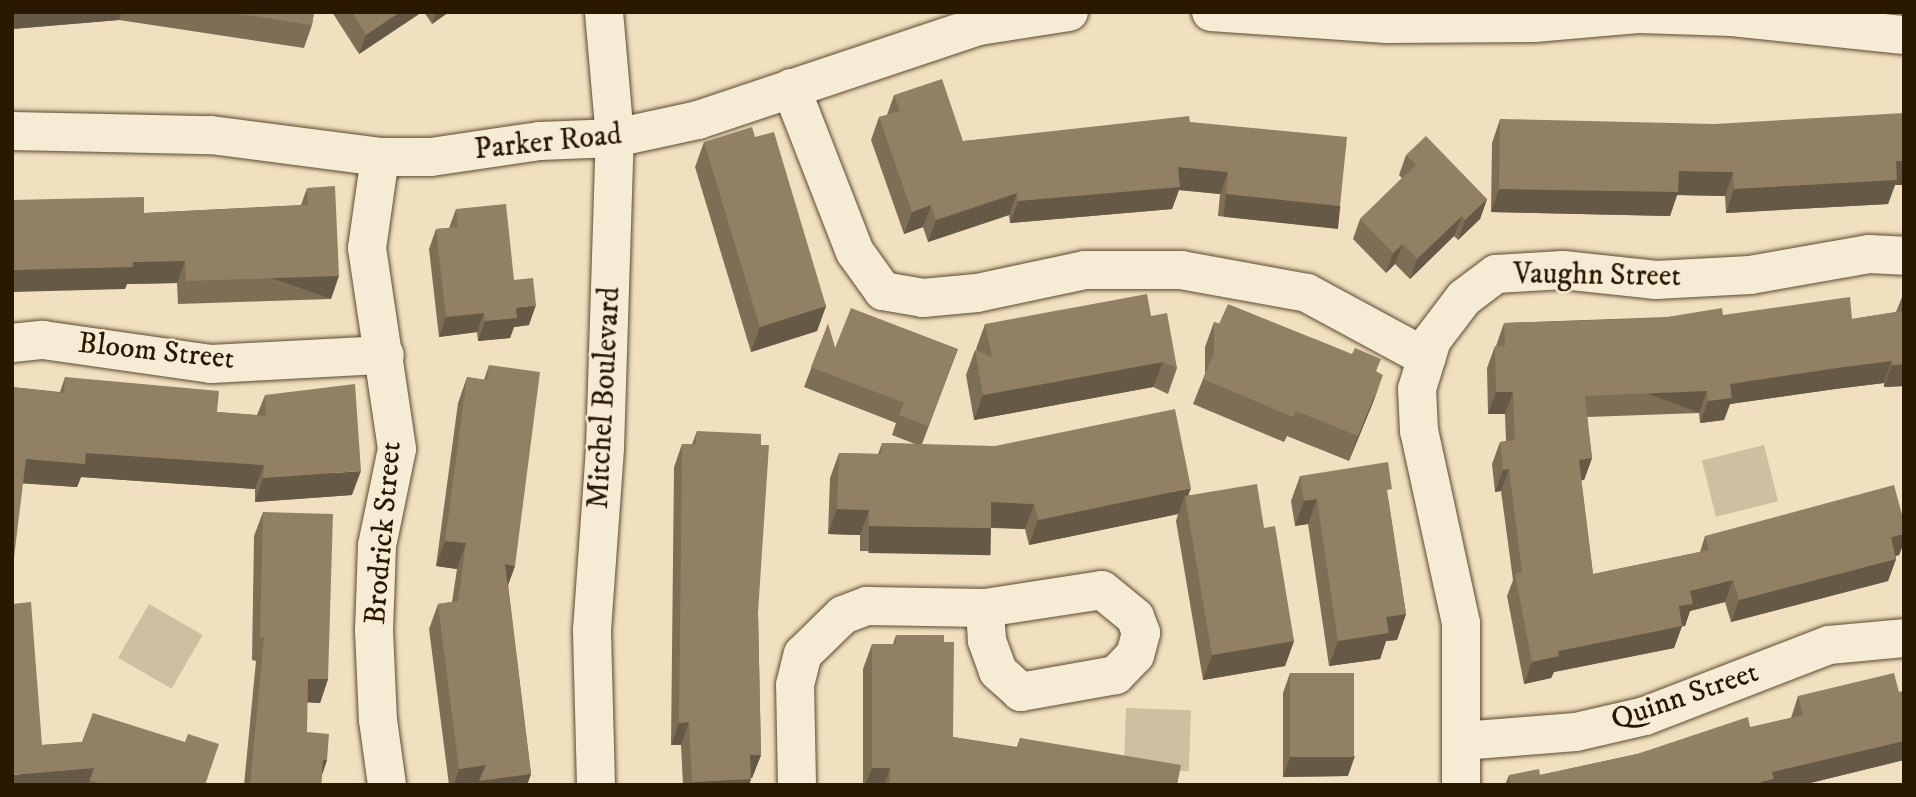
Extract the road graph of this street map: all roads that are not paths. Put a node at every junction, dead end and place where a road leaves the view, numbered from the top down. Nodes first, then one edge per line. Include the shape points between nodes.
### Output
1 (604, 12) edge
2 (1069, 12) edge
3 (1211, 12) edge
4 (1495, 18) edge
5 (1904, 35) edge
6 (791, 88) junction
7 (12, 131) edge
8 (615, 138) junction
9 (380, 157) junction
10 (1904, 256) edge
11 (12, 343) edge
12 (384, 355) junction
13 (1427, 358) junction
14 (985, 608) dead end
15 (1904, 638) edge
16 (1462, 741) junction
17 (387, 785) edge
18 (596, 785) edge
19 (797, 785) edge
20 (1461, 785) edge

1 - 8 street, Mitchel Boulevard
2 - 6 street, Parker Road via 979,26
3 - 4 street via 1387,24
4 - 5 street via 1638,14 1760,19
6 - 8 street, Parker Road via 698,120
6 - 13 street via 855,253 883,291 923,298 978,293 1085,270 1181,270 1307,293
7 - 9 street, Parker Road via 211,135
8 - 9 street, Parker Road via 540,141 431,157
8 - 18 street, Mitchel Boulevard via 606,448 592,630
9 - 12 street, Brodrick Street via 367,248
10 - 13 street, Vaughn Street via 1869,254 1750,275 1656,280 1563,270 1496,274 1464,298 1433,340
11 - 12 street, Bloom Street via 43,340 211,364
12 - 17 street, Brodrick Street via 397,449 377,546 374,630 378,720
13 - 16 street, Vaughn Street via 1417,389 1419,431 1461,623
14 - 19 street via 867,606 843,615 820,633 803,654 796,685
15 - 16 street, Quinn Street via 1829,645 1645,716 1576,732
16 - 20 street, Vaughn Street

